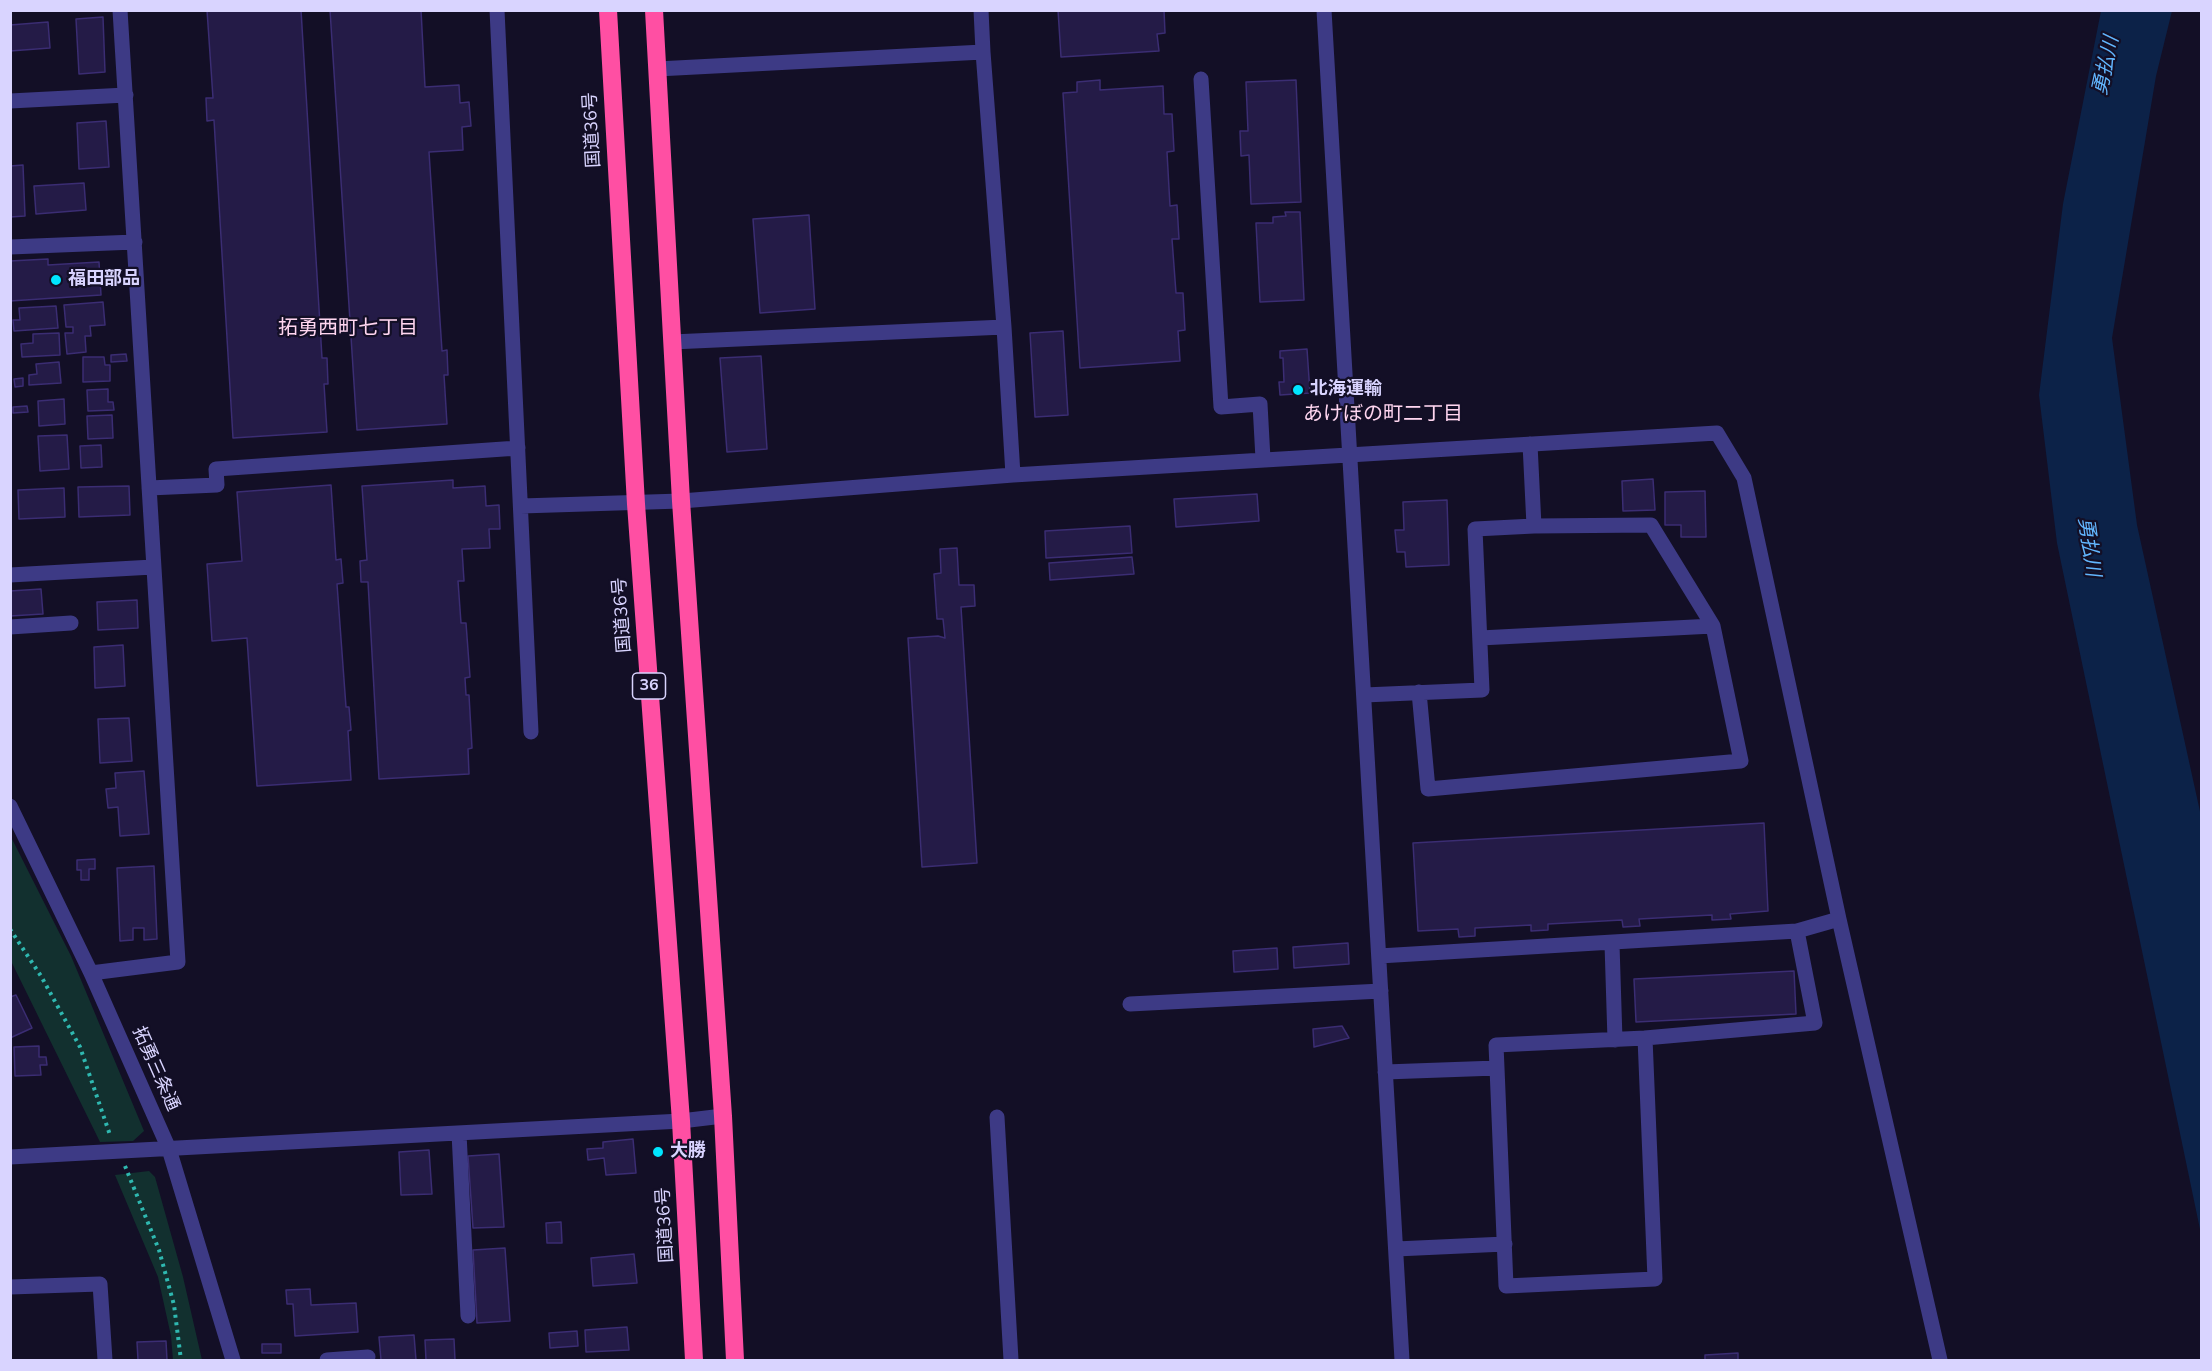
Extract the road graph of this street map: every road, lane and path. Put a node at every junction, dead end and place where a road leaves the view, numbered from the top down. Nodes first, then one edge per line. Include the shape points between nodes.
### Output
1 (120, 10) edge
2 (497, 10) edge
3 (608, 10) edge
4 (654, 10) edge
5 (981, 10) edge
6 (1324, 10) edge
7 (983, 52) junction
8 (657, 69) junction
9 (1201, 79) dead end
10 (126, 95) junction
11 (10, 101) edge
12 (135, 242) junction
13 (10, 247) edge
14 (1004, 327) junction
15 (672, 342) junction
16 (1530, 444) junction
17 (518, 448) junction
18 (1350, 454) junction
19 (1263, 459) junction
20 (1013, 475) junction
21 (150, 488) junction
22 (681, 501) junction
23 (636, 504) junction
24 (521, 506) junction
25 (1534, 526) junction
26 (153, 567) junction
27 (10, 575) edge
28 (71, 623) dead end
29 (1713, 626) junction
30 (10, 627) edge
31 (1480, 638) junction
32 (1419, 692) junction
33 (1364, 695) junction
34 (531, 732) dead end
35 (10, 806) edge
36 (1839, 919) junction
37 (10, 929) edge
38 (1797, 932) junction
39 (1612, 944) junction
40 (1379, 956) junction
41 (91, 973) junction
42 (1381, 991) junction
43 (1130, 1004) dead end
44 (1645, 1038) junction
45 (1615, 1040) junction
46 (1497, 1068) junction
47 (1385, 1072) junction
48 (723, 1116) junction
49 (997, 1117) dead end
50 (681, 1121) junction
51 (459, 1133) junction
52 (170, 1149) junction
53 (119, 1151) junction
54 (10, 1156) edge
55 (1505, 1244) junction
56 (1396, 1250) junction
57 (10, 1287) edge
58 (468, 1316) dead end
59 (368, 1357) dead end
60 (105, 1360) edge
61 (181, 1360) edge
62 (233, 1360) edge
63 (327, 1360) edge
64 (694, 1360) edge
65 (735, 1360) edge
66 (1011, 1360) edge
67 (1402, 1360) edge
68 (1940, 1360) edge

1 - 10 street
2 - 17 street
3 - 23 highway, 国道36号 / 36
4 - 8 highway
5 - 7 street
6 - 18 street
7 - 8 street
7 - 14 street
8 - 15 highway
9 - 19 street via 1221,407 1260,404
10 - 11 street
10 - 12 street
12 - 13 street
12 - 21 street
14 - 15 street
14 - 20 street
15 - 22 highway
16 - 18 street
16 - 25 street
16 - 36 street via 1717,434 1744,478
17 - 21 street via 216,469 217,485
17 - 24 street
18 - 19 street
18 - 33 street
19 - 20 street
20 - 22 street
21 - 26 street
22 - 23 street
22 - 48 highway
23 - 24 street
23 - 50 highway, 国道36号 / 36
24 - 34 street
25 - 29 street via 1651,525
25 - 31 street via 1475,529
26 - 27 street
26 - 41 street via 178,962
28 - 30 street
29 - 31 street
29 - 32 street via 1741,760 1428,789
31 - 32 street via 1482,690
32 - 33 street
33 - 40 street
35 - 41 street, 拓勇三条通
36 - 38 street
36 - 68 street
37 - 53 path via 80,1047
38 - 39 street
38 - 44 street via 1815,1023
39 - 40 street
39 - 45 street
40 - 42 street
41 - 52 street, 拓勇三条通
42 - 43 street
42 - 47 street
44 - 45 street
44 - 55 street via 1655,1279 1506,1286
45 - 46 street via 1496,1045
46 - 47 street
46 - 55 street
47 - 56 street
48 - 50 street
48 - 65 highway
49 - 66 street
50 - 51 street
50 - 64 highway, 国道36号 / 36
51 - 52 street
51 - 58 street
52 - 53 street
52 - 62 street, 拓勇三条通
53 - 54 street
53 - 61 path via 159,1250 174,1305
55 - 56 street
56 - 67 street
57 - 60 street via 100,1284
59 - 63 street

